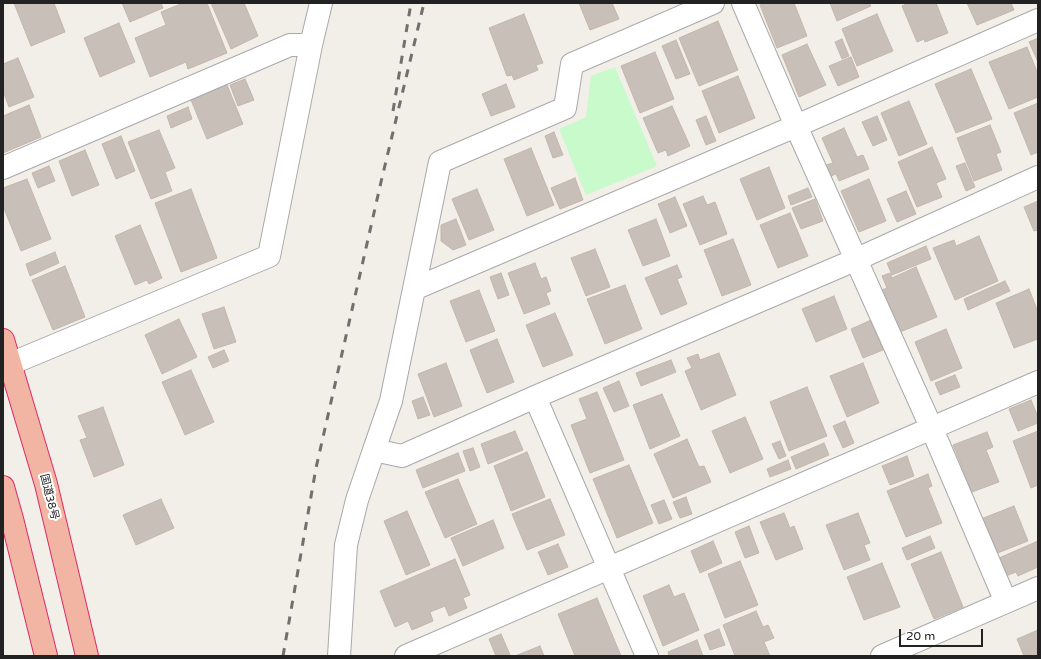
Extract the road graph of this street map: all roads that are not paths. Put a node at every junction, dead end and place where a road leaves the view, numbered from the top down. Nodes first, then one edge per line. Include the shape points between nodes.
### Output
1 (321, 3) edge
2 (713, 3) edge
3 (743, 3) edge
4 (1038, 20) edge
5 (311, 45) junction
6 (796, 126) junction
7 (3, 168) edge
8 (1038, 177) edge
9 (855, 260) junction
10 (414, 289) junction
11 (3, 340) edge
12 (10, 364) junction
13 (1038, 382) edge
14 (536, 397) junction
15 (932, 429) junction
16 (374, 450) junction
17 (3, 487) edge
18 (8, 521) edge
19 (609, 568) junction
20 (1038, 588) edge
21 (1006, 602) junction
22 (46, 656) edge
23 (87, 656) edge
24 (339, 656) edge
25 (406, 656) edge
26 (647, 656) edge
27 (882, 656) edge

1 - 5 street
2 - 10 street via 572,64 565,108 440,162
3 - 6 street
4 - 6 street
5 - 7 street via 290,45
5 - 12 street via 269,256
6 - 9 street
6 - 10 street
8 - 9 street
9 - 14 street
9 - 15 street
10 - 16 street via 391,401
11 - 12 highway, 国道38号
12 - 23 highway, 国道38号 via 46,484
13 - 15 street
14 - 16 street via 402,456
14 - 19 street
15 - 19 street
15 - 21 street
16 - 24 street via 357,500 346,545
17 - 18 highway
18 - 22 highway
19 - 25 street
19 - 26 street
20 - 21 street
21 - 27 street

